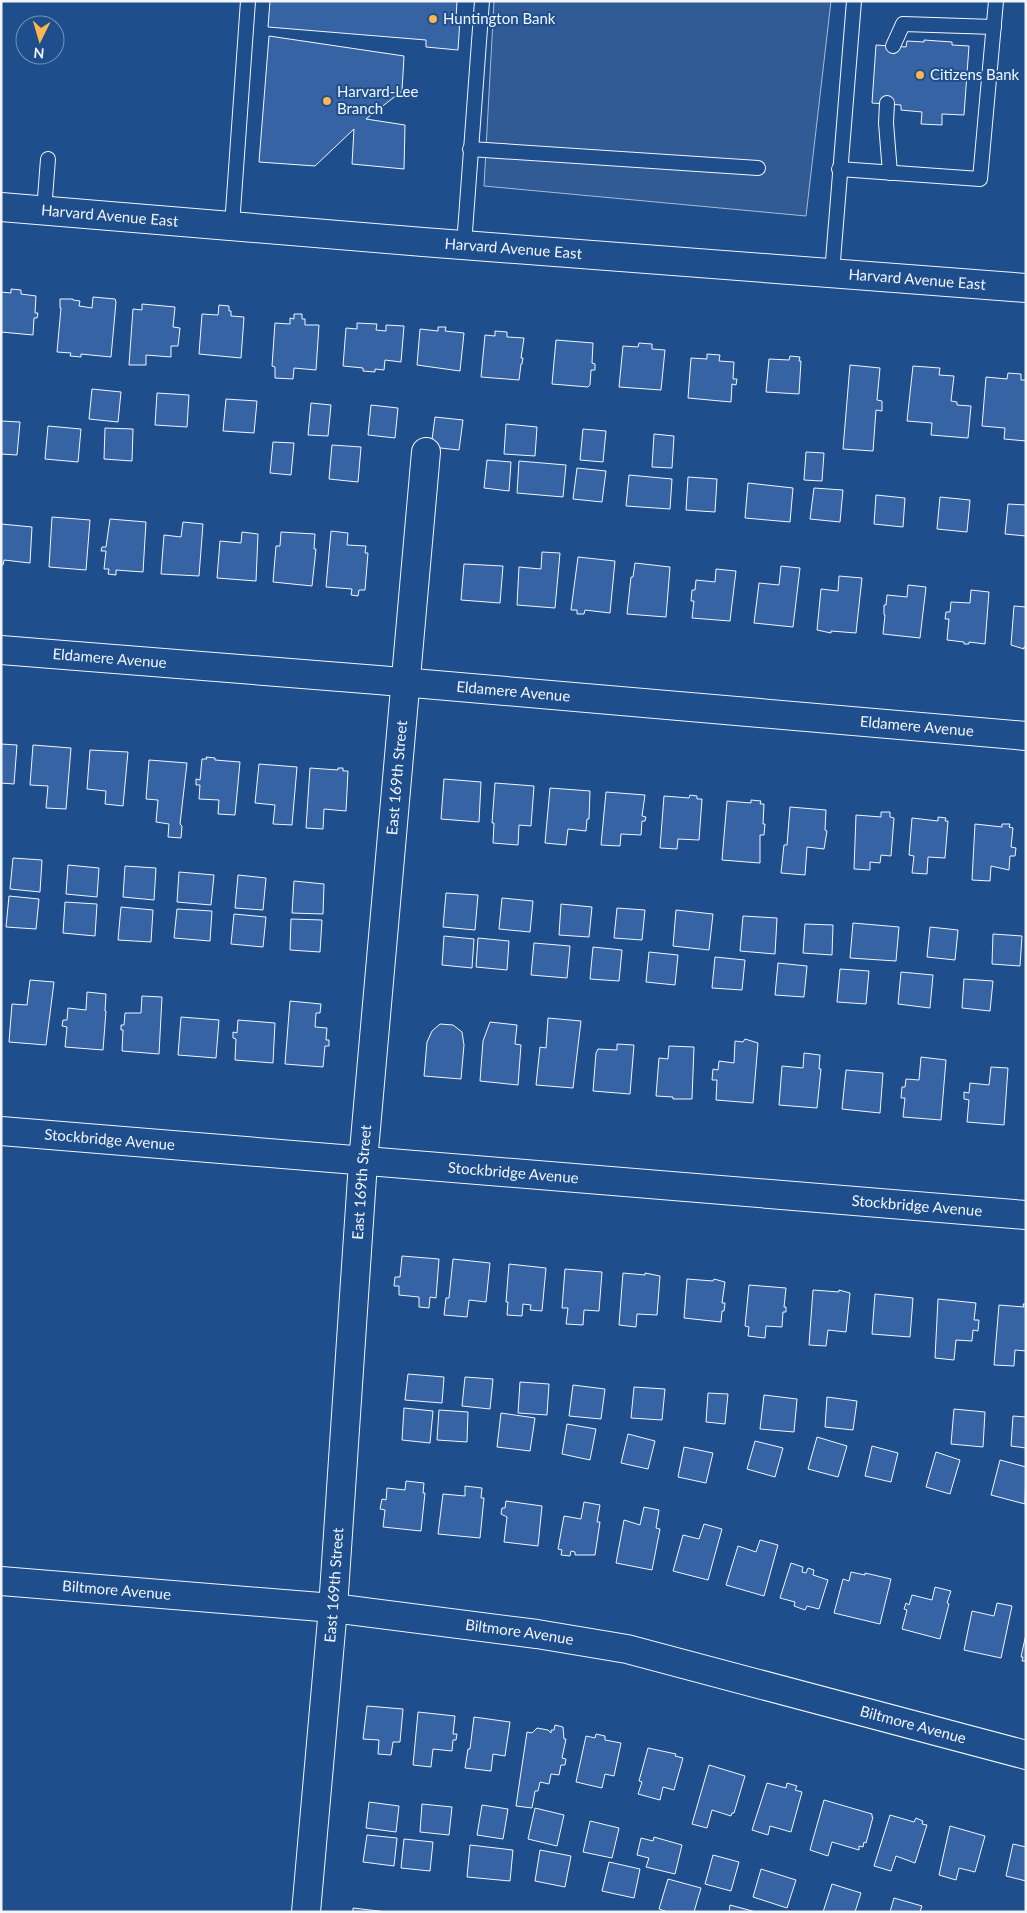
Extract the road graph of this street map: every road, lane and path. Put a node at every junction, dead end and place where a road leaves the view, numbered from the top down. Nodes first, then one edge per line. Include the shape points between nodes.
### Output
1 (248, 1) edge
2 (482, 1) edge
3 (854, 1) edge
4 (996, 1) edge
5 (994, 27) junction
6 (893, 46) dead end
7 (887, 103) dead end
8 (470, 149) junction
9 (48, 159) dead end
10 (758, 168) dead end
11 (840, 169) junction
12 (890, 173) junction
13 (1, 207) edge
14 (44, 211) junction
15 (232, 225) junction
16 (464, 245) junction
17 (832, 273) junction
18 (1026, 288) edge
19 (426, 452) dead end
20 (1, 650) edge
21 (406, 683) junction
22 (1026, 736) edge
23 (1, 1131) edge
24 (363, 1162) junction
25 (1026, 1216) edge
26 (1, 1581) edge
27 (333, 1608) junction
28 (1026, 1755) edge
29 (306, 1912) edge

1 - 15 lane
2 - 8 lane
3 - 11 lane
4 - 5 lane
5 - 6 lane via 903,24
5 - 12 lane via 980,178
7 - 12 lane
8 - 10 lane
8 - 16 lane
9 - 14 lane
11 - 12 lane
11 - 17 lane
13 - 14 street, Harvard Avenue East
14 - 15 street, Harvard Avenue East
15 - 16 street, Harvard Avenue East
16 - 17 street, Harvard Avenue East
17 - 18 street, Harvard Avenue East
19 - 21 street, East 169th Street
20 - 21 street, Eldamere Avenue
21 - 22 street, Eldamere Avenue
21 - 24 street, East 169th Street
23 - 24 street, Stockbridge Avenue
24 - 25 street, Stockbridge Avenue
24 - 27 street, East 169th Street
26 - 27 street, Biltmore Avenue
27 - 28 street, Biltmore Avenue via 627,1649
27 - 29 street, East 169th Street

